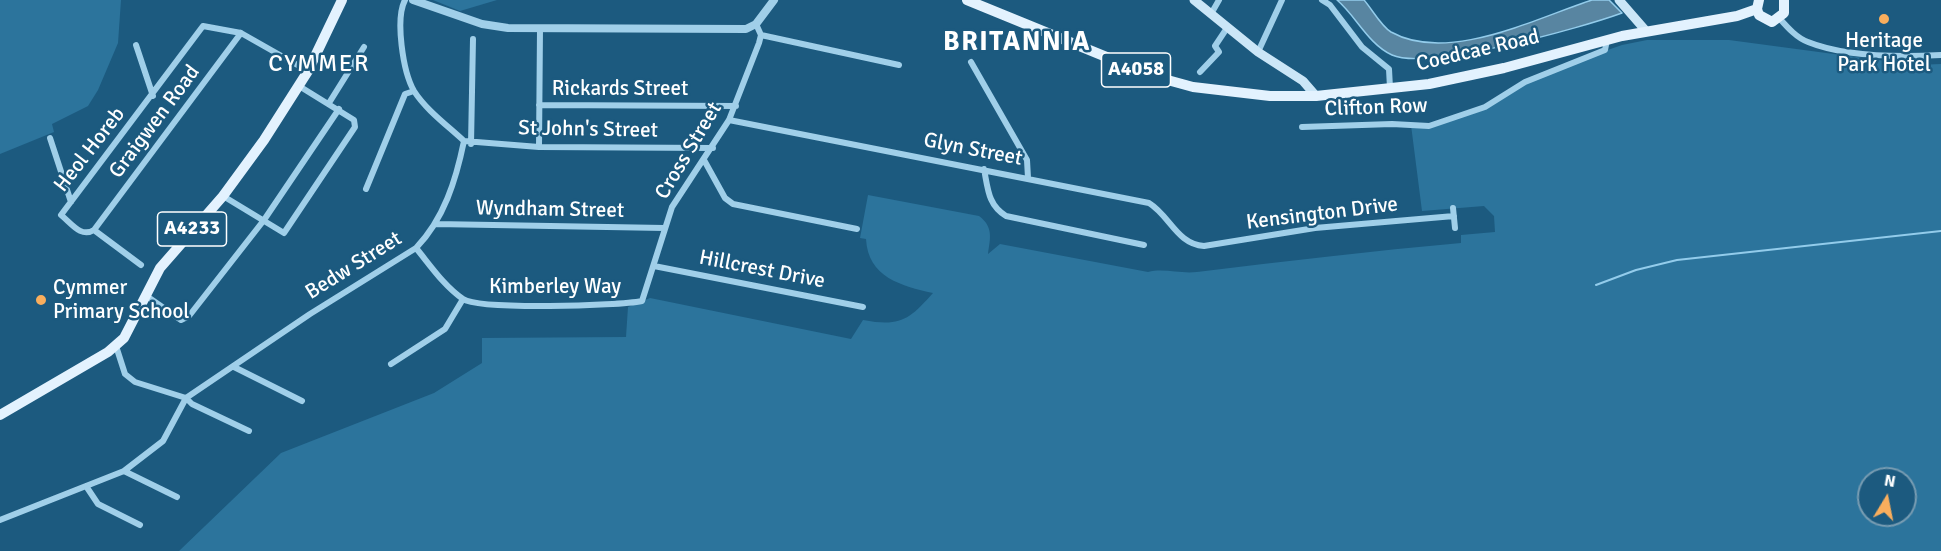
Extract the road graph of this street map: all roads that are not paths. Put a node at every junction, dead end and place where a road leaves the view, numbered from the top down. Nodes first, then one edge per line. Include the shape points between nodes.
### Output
1 (342, 0) edge
2 (405, 0) edge
3 (413, 0) edge
4 (774, 0) edge
5 (968, 0) edge
6 (1194, 0) edge
7 (1219, 0) edge
8 (1282, 0) edge
9 (1322, 0) edge
10 (1619, 0) edge
11 (1784, 0) edge
12 (1758, 5) edge
13 (1211, 14) junction
14 (1780, 19) junction
15 (756, 24) junction
16 (1227, 28) junction
17 (540, 29) junction
18 (1646, 31) junction
19 (241, 33) junction
20 (760, 35) junction
21 (473, 39) dead end
22 (1607, 40) junction
23 (136, 45) dead end
24 (364, 47) dead end
25 (1258, 52) junction
26 (1941, 55) edge
27 (971, 62) dead end
28 (899, 65) dead end
29 (308, 70) junction
30 (1200, 72) dead end
31 (299, 86) junction
32 (1390, 88) junction
33 (414, 91) junction
34 (153, 96) junction
35 (1316, 96) junction
36 (329, 103) junction
37 (539, 105) junction
38 (736, 106) junction
39 (339, 109) junction
40 (729, 120) junction
41 (1302, 127) dead end
42 (50, 138) dead end
43 (467, 142) junction
44 (539, 147) junction
45 (713, 148) junction
46 (704, 160) junction
47 (984, 169) junction
48 (1028, 178) junction
49 (366, 189) dead end
50 (224, 196) junction
51 (71, 202) junction
52 (264, 220) junction
53 (436, 224) junction
54 (664, 228) junction
55 (1455, 228) dead end
56 (857, 229) dead end
57 (94, 230) junction
58 (1144, 245) dead end
59 (1193, 245) joint
60 (416, 248) junction
61 (141, 265) dead end
62 (654, 266) junction
63 (145, 296) junction
64 (463, 299) junction
65 (863, 307) dead end
66 (117, 346) junction
67 (391, 364) dead end
68 (234, 367) junction
69 (186, 398) junction
70 (302, 401) dead end
71 (0, 415) edge
72 (249, 431) dead end
73 (124, 471) junction
74 (86, 486) junction
75 (177, 497) dead end
76 (0, 520) edge
77 (140, 525) dead end

1 - 29 main road, A4233
2 - 33 street via 401,8 401,35
3 - 17 street via 482,24
4 - 15 street
5 - 35 main road, A4058 via 1117,63 1193,87 1270,96
6 - 13 main road
7 - 13 street
8 - 25 street
9 - 32 street via 1362,47 1389,69
10 - 18 main road
11 - 14 main road via 1785,10
12 - 14 main road, A4058 via 1759,15 1767,21
12 - 18 main road, A4058 via 1737,16
13 - 16 main road
14 - 26 street via 1808,42 1848,51 1911,57
15 - 17 street via 746,29
15 - 20 street
16 - 25 main road
16 - 30 street via 1215,46 1219,52
17 - 37 street
18 - 22 main road, Coedcae Road / A4058
19 - 29 street
19 - 34 street, Heol Horeb via 203,26
19 - 57 street, Graigwen Road
20 - 28 street
20 - 38 street, Cross Street
21 - 43 street, Bedw Street
22 - 32 main road, Coedcae Road / A4058 via 1466,77
22 - 41 street, Clifton Row via 1605,50 1525,82 1485,107 1429,126
23 - 34 street
24 - 36 street
25 - 35 main road via 1303,81
27 - 48 street via 1027,160
29 - 31 main road, A4233
31 - 36 street
31 - 50 main road, A4233
32 - 35 main road, Coedcae Road / A4058
33 - 43 street
33 - 49 street via 405,94
34 - 51 street, Heol Horeb
36 - 39 street
37 - 38 street, Rickards Street
37 - 44 street
38 - 40 street, Cross Street
39 - 52 street
39 - 52 street via 354,120 355,127 327,171 284,233
40 - 45 street, Cross Street
40 - 47 street, Glyn Street
42 - 51 street
43 - 44 street, St John's Street
43 - 53 street, Bedw Street
44 - 45 street, St John's Street
45 - 46 street, Cross Street
46 - 54 street, Cross Street via 672,207
46 - 56 street via 733,204
47 - 48 street, Glyn Street
47 - 58 street via 990,200 1006,216
48 - 59 street, Glyn Street via 1149,203
50 - 52 street
50 - 63 main road, A4233 via 168,258
51 - 57 street, Heol Horeb via 61,215 82,233
52 - 63 street via 189,316 180,320
53 - 54 street, Wyndham Street
53 - 60 street, Bedw Street
54 - 62 street, Kimberley Way
55 - 59 street, Kensington Drive via 1454,212
57 - 61 street, Heol Horeb
60 - 64 street, Kimberley Way
60 - 68 street, Bedw Street
62 - 64 street, Kimberley Way via 644,299 627,304 480,304
62 - 65 street, Hillcrest Drive
63 - 66 main road, A4233
64 - 67 street via 445,329
66 - 69 street via 124,374 135,382
66 - 71 main road, A4233
68 - 69 street, Bedw Street
68 - 70 street
69 - 72 street
69 - 73 street via 163,441
73 - 74 street
73 - 75 street
74 - 76 street
74 - 77 street via 98,504

